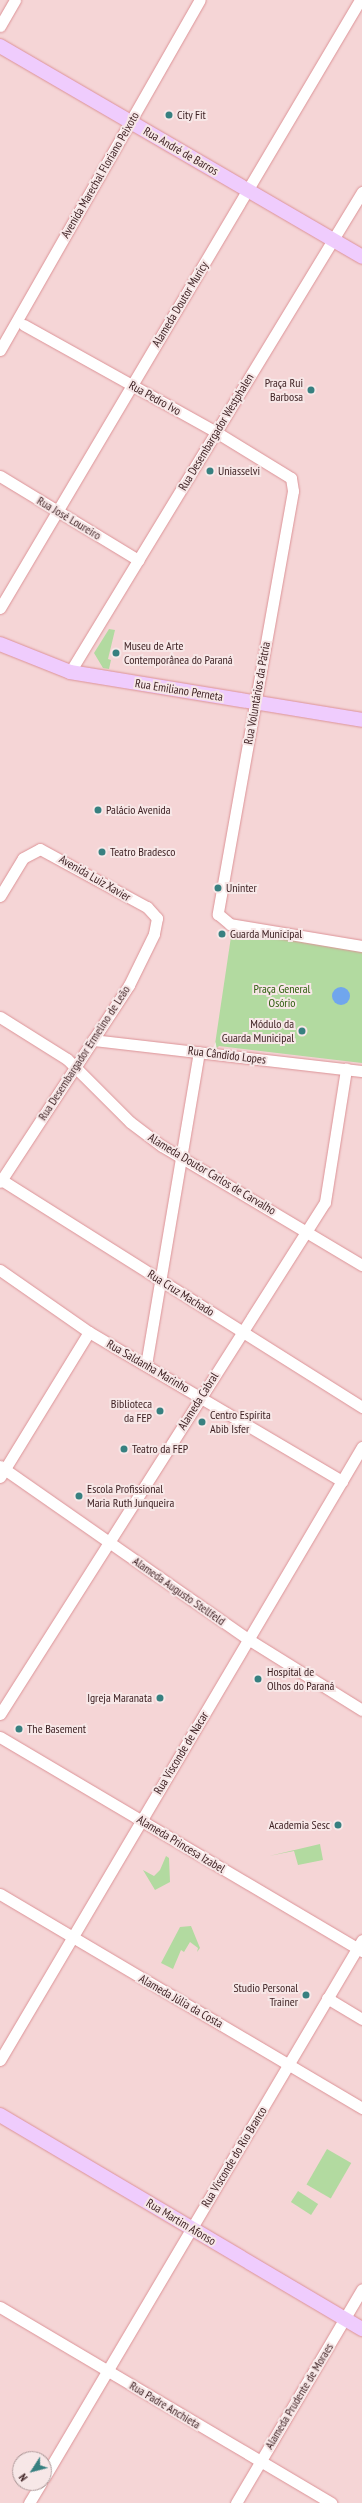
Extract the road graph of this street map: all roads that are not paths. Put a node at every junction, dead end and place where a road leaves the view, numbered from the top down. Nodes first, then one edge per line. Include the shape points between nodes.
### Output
1 (15, 0) edge
2 (200, 0) edge
3 (360, 0) edge
4 (0, 26) edge
5 (0, 46) edge
6 (130, 122) junction
7 (248, 190) junction
8 (362, 192) edge
9 (333, 240) junction
10 (362, 257) edge
11 (24, 325) dead end
12 (0, 350) edge
13 (132, 385) junction
14 (216, 432) junction
15 (285, 472) joint
16 (0, 476) edge
17 (57, 511) junction
18 (138, 560) junction
19 (0, 608) edge
20 (0, 644) edge
21 (70, 672) junction
22 (256, 702) junction
23 (362, 720) edge
24 (0, 896) edge
25 (157, 918) joint
26 (362, 946) edge
27 (0, 1017) edge
28 (93, 1040) junction
29 (199, 1052) junction
30 (75, 1067) junction
31 (346, 1069) junction
32 (362, 1071) edge
33 (181, 1157) junction
34 (1, 1180) edge
35 (306, 1232) junction
36 (362, 1265) edge
37 (0, 1270) edge
38 (160, 1280) junction
39 (89, 1332) junction
40 (242, 1332) junction
41 (146, 1365) junction
42 (201, 1397) junction
43 (362, 1407) edge
44 (362, 1447) edge
45 (2, 1470) edge
46 (342, 1481) junction
47 (109, 1542) junction
48 (248, 1639) junction
49 (362, 1710) edge
50 (0, 1714) edge
51 (0, 1737) edge
52 (141, 1820) junction
53 (0, 1894) edge
54 (72, 1937) junction
55 (360, 1946) edge
56 (327, 1998) junction
57 (362, 2019) edge
58 (0, 2060) edge
59 (288, 2064) junction
60 (362, 2108) edge
61 (0, 2115) edge
62 (192, 2228) junction
63 (362, 2289) edge
64 (0, 2308) edge
65 (345, 2318) junction
66 (362, 2329) edge
67 (107, 2371) junction
68 (260, 2461) junction
69 (52, 2464) edge
70 (37, 2491) edge
71 (30, 2503) edge
72 (236, 2503) edge
73 (331, 2503) edge

1 - 4 street
2 - 6 street, Avenida Marechal Floriano Peixoto
3 - 7 street, Alameda Doutor Muricy
5 - 6 main road, Rua André de Barros
6 - 7 main road, Rua André de Barros
6 - 12 street, Avenida Marechal Floriano Peixoto
7 - 9 main road, Rua André de Barros
7 - 13 street, Alameda Doutor Muricy
8 - 9 street, Rua Desembargador Westphalen
9 - 10 main road, Rua André de Barros
9 - 14 street, Rua Desembargador Westphalen
11 - 13 street, Rua Pedro Ivo
13 - 14 street, Rua Pedro Ivo
13 - 17 street, Alameda Doutor Muricy
14 - 15 street, Rua Pedro Ivo
14 - 18 street, Rua Desembargador Westphalen
15 - 22 street, Rua Voluntários da Pátria via 291,478 293,491
16 - 17 street, Rua José Loureiro
17 - 18 street, Rua José Loureiro
17 - 19 street, Alameda Doutor Muricy
18 - 21 street, Rua Desembargador Westphalen
20 - 21 main road, Rua Emiliano Perneta
21 - 22 main road, Rua Emiliano Perneta
22 - 23 main road, Rua Emiliano Perneta
22 - 26 street, Rua Voluntários da Pátria via 218,909 220,918 230,924
24 - 25 street, Avenida Luiz Xavier via 19,863 28,854 40,849 147,907
25 - 28 street, Rua Desembargador Ermelino de Leão via 154,934 138,969
27 - 30 street via 58,1052
28 - 29 street, Rua Cândido Lopes
28 - 30 street, Rua Desembargador Ermelino de Leão
29 - 31 street, Rua Cândido Lopes
29 - 33 street
30 - 33 street, Alameda Doutor Carlos de Carvalho via 130,1122
30 - 34 street, Rua Desembargador Ermelino de Leão
31 - 32 street, Rua Cândido Lopes
31 - 35 street, Alameda Cabral via 325,1202
33 - 35 street, Alameda Doutor Carlos de Carvalho
33 - 38 street
34 - 38 street, Rua Cruz Machado
35 - 36 street, Alameda Doutor Carlos de Carvalho
35 - 40 street, Alameda Cabral
37 - 39 street, Rua Saldanha Marinho
38 - 40 street, Rua Cruz Machado
38 - 41 street
39 - 41 street, Rua Saldanha Marinho
39 - 45 street
40 - 42 street, Alameda Cabral
40 - 43 street, Rua Cruz Machado
41 - 42 street, Rua Saldanha Marinho
42 - 46 street, Rua Saldanha Marinho
42 - 47 street, Alameda Cabral
44 - 46 street, Rua Visconde de Nacar
45 - 47 street, Alameda Augusto Stellfeld
46 - 48 street, Rua Visconde de Nacar
47 - 48 street, Alameda Augusto Stellfeld
47 - 50 street, Alameda Cabral
48 - 49 street, Alameda Augusto Stellfeld
48 - 52 street, Rua Visconde de Nacar
51 - 52 street, Alameda Princesa Izabel
52 - 54 street, Rua Visconde de Nacar
52 - 55 street, Alameda Princesa Izabel
53 - 54 street, Alameda Júlia da Costa
54 - 58 street, Rua Visconde de Nacar
54 - 59 street, Alameda Júlia da Costa
55 - 56 street, Rua Visconde do Rio Branco
56 - 57 street
56 - 59 street, Rua Visconde do Rio Branco
59 - 60 street, Alameda Júlia da Costa
59 - 62 street, Rua Visconde do Rio Branco
61 - 62 main road, Rua Martim Afonso
62 - 65 main road, Rua Martim Afonso
62 - 67 street, Rua Visconde do Rio Branco
63 - 65 street, Alameda Prudente de Moraes
64 - 67 street, Rua Padre Anchieta
65 - 66 main road, Rua Martim Afonso
65 - 68 street, Alameda Prudente de Moraes
67 - 68 street, Rua Padre Anchieta
67 - 69 street, Rua Visconde do Rio Branco
68 - 72 street, Alameda Prudente de Moraes
68 - 73 street, Rua Padre Anchieta
70 - 71 street

